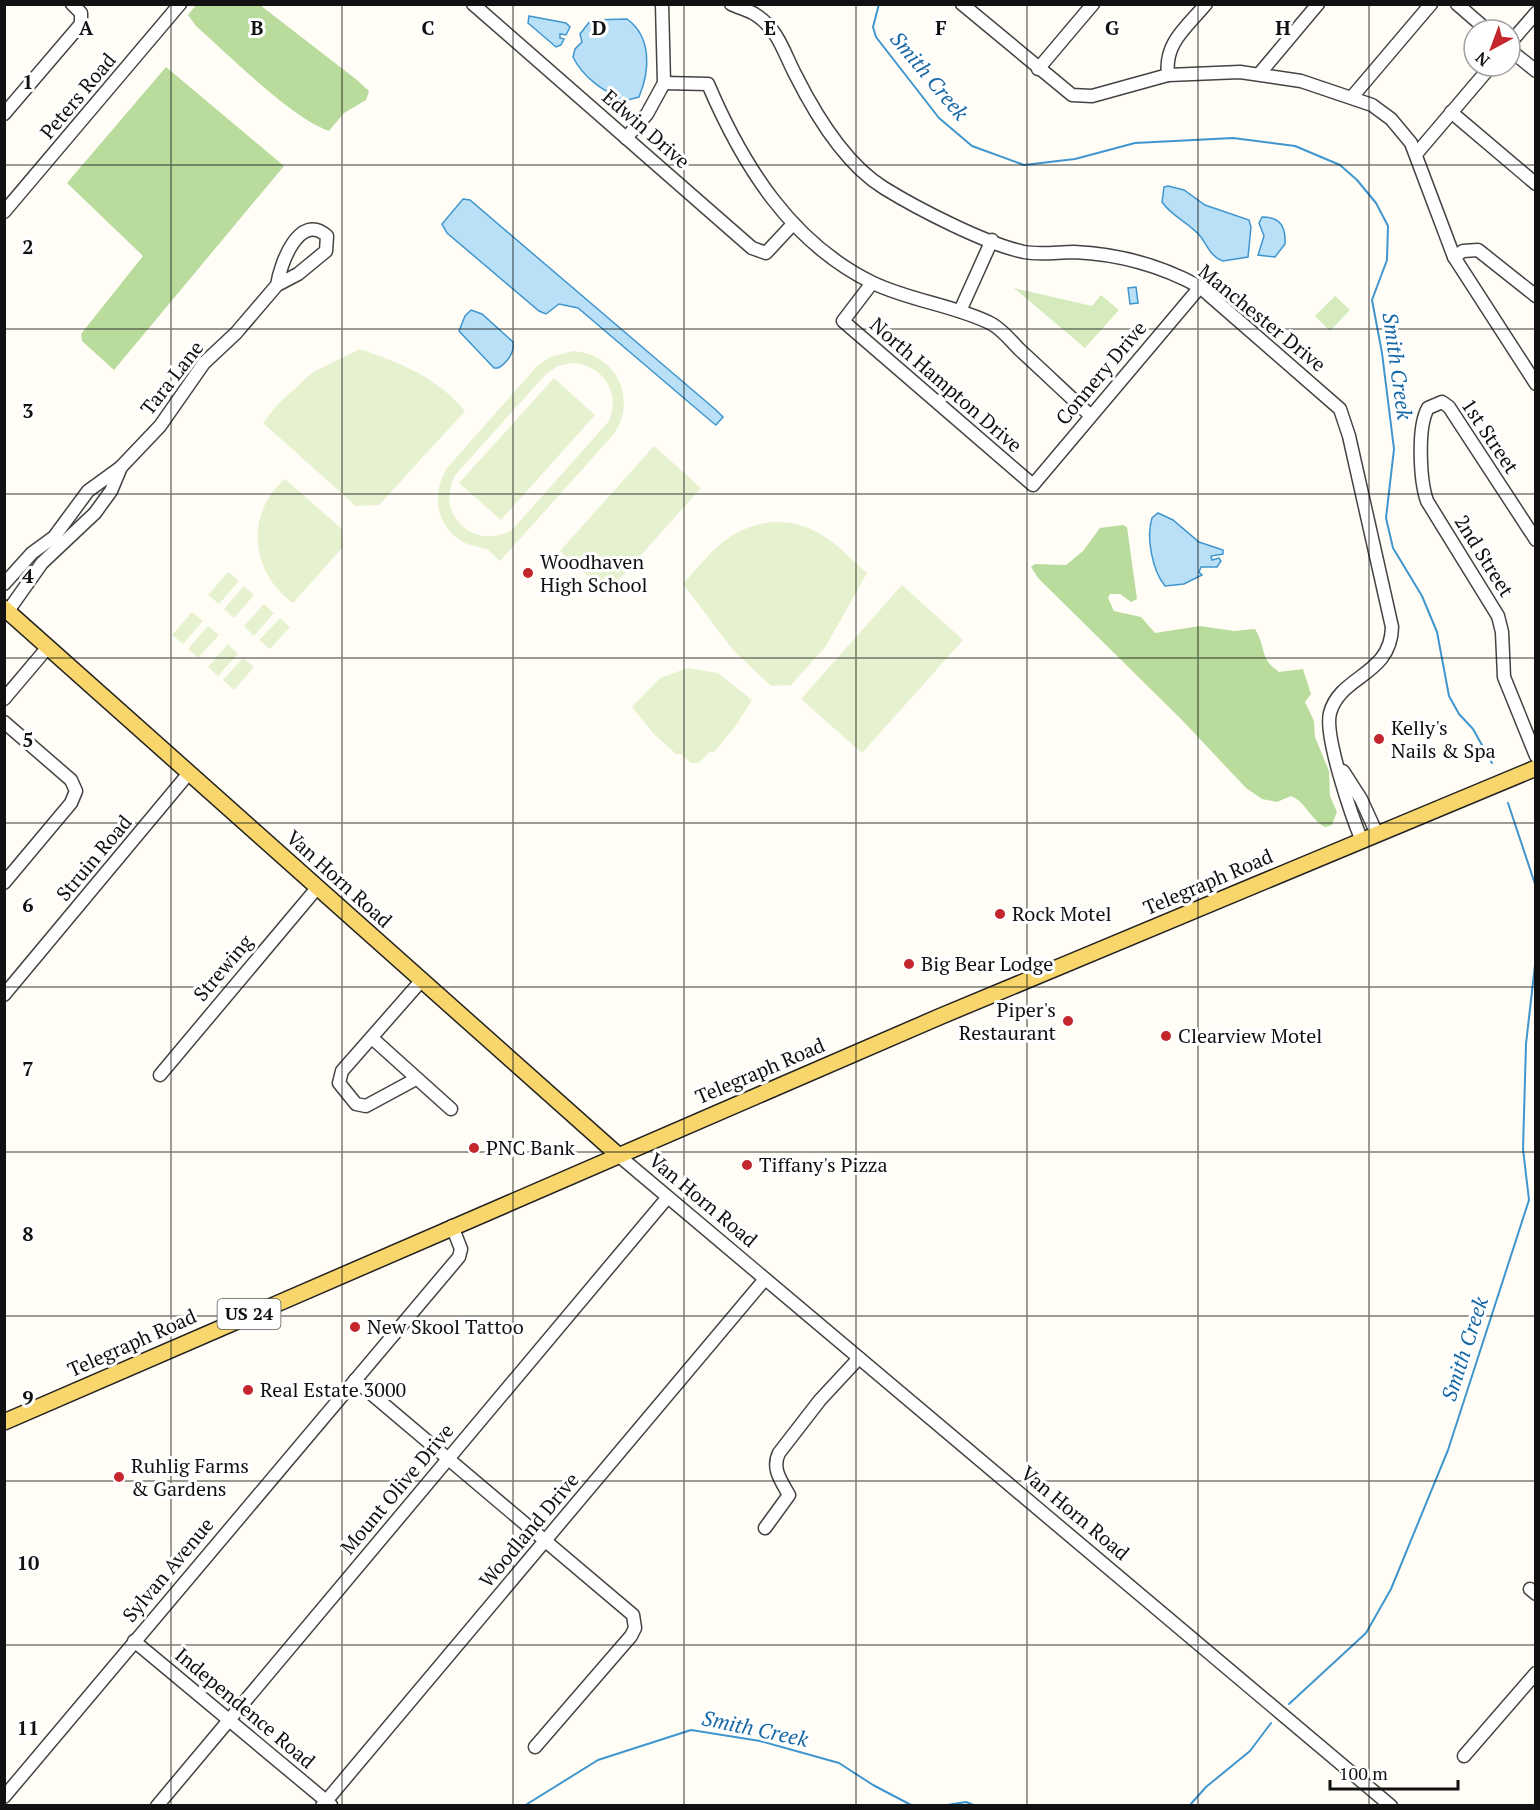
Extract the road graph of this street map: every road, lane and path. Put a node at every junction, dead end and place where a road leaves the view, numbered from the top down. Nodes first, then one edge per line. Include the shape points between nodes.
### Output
1 (72, 4) edge
2 (180, 4) edge
3 (473, 4) edge
4 (662, 4) edge
5 (730, 4) edge
6 (962, 4) edge
7 (1093, 4) edge
8 (1206, 4) edge
9 (1318, 4) edge
10 (1431, 4) edge
11 (1457, 4) edge
12 (977, 9) edge
13 (760, 10) edge
14 (1536, 13) edge
15 (1473, 18) edge
16 (1522, 29) edge
17 (1522, 60) edge
18 (1038, 69) junction
19 (1536, 71) edge
20 (1260, 74) junction
21 (1168, 75) junction
22 (1481, 78) edge
23 (664, 83) junction
24 (1352, 97) junction
25 (1451, 112) junction
26 (4, 114) edge
27 (626, 138) junction
28 (1417, 153) junction
29 (1536, 184) edge
30 (4, 212) edge
31 (793, 224) junction
32 (992, 240) junction
33 (1454, 257) junction
34 (872, 283) junction
35 (277, 285) junction
36 (1200, 287) junction
37 (1536, 296) edge
38 (960, 311) junction
39 (1536, 384) edge
40 (1090, 415) junction
41 (121, 467) junction
42 (1423, 482) joint
43 (1033, 485) joint
44 (69, 516) junction
45 (83, 527) junction
46 (1536, 540) edge
47 (32, 554) junction
48 (42, 563) junction
49 (4, 584) edge
50 (6, 610) edge
51 (48, 647) junction
52 (4, 699) edge
53 (4, 722) edge
54 (1536, 756) edge
55 (1339, 765) junction
56 (1536, 768) edge
57 (189, 773) junction
58 (1377, 834) junction
59 (1362, 841) junction
60 (4, 883) edge
61 (317, 888) junction
62 (421, 981) junction
63 (4, 995) edge
64 (372, 1038) junction
65 (160, 1076) dead end
66 (416, 1079) junction
67 (451, 1110) dead end
68 (618, 1155) junction
69 (667, 1198) junction
70 (452, 1226) junction
71 (765, 1279) junction
72 (859, 1358) junction
73 (356, 1380) junction
74 (4, 1422) edge
75 (448, 1458) junction
76 (765, 1528) dead end
77 (546, 1540) junction
78 (134, 1641) junction
79 (1536, 1673) edge
80 (229, 1721) junction
81 (534, 1748) dead end
82 (1464, 1756) dead end
83 (4, 1797) edge
84 (326, 1804) edge
85 (157, 1806) edge
86 (1391, 1806) edge

1 - 26 street via 82,15 81,24
2 - 30 street, Peters Road
3 - 27 street, Edwin Drive
4 - 23 street
5 - 13 street, Manchester Drive
6 - 12 street
7 - 18 street
8 - 21 street via 1171,45
9 - 20 street
10 - 24 street
11 - 15 street
12 - 18 street
13 - 32 street, Manchester Drive via 782,42 816,113 844,152 881,187
14 - 16 street
17 - 19 street
18 - 21 street via 1065,92 1080,97
20 - 21 street via 1216,71
20 - 24 street via 1301,81
22 - 25 street
23 - 27 street via 651,109
23 - 31 street via 708,84 728,131 762,188
24 - 28 street via 1391,119
25 - 28 street
25 - 29 street
27 - 31 street, Edwin Drive via 752,248 766,253
28 - 33 street
31 - 34 street via 833,258
32 - 36 street, Manchester Drive via 1025,252 1122,256 1159,267
32 - 38 street
33 - 37 street via 1463,251 1478,250
33 - 39 street
34 - 38 street via 914,300
34 - 43 street, North Hampton Drive via 843,321
35 - 35 street, Tara Lane via 326,251 327,236 314,229 302,234 287,251
35 - 41 street, Tara Lane via 204,363 160,426
36 - 40 street, Connery Drive
36 - 55 street, Manchester Drive via 1333,401 1346,424 1392,620 1392,636 1380,662 1341,694 1330,712 1330,737
38 - 40 street via 992,324
40 - 43 street, Connery Drive
41 - 44 street, Tara Lane via 88,491
41 - 45 street, Tara Lane via 111,491
42 - 46 street, 1st Street via 1423,420 1428,408 1442,402
42 - 54 street, 2nd Street via 1427,501 1498,616 1504,677
44 - 45 street
44 - 47 street, Tara Lane via 54,537
45 - 48 street, Tara Lane
47 - 48 street
47 - 49 street, Tara Lane
48 - 50 street, Tara Lane
50 - 51 main road, Van Horn Road
51 - 52 street
51 - 57 main road, Van Horn Road
53 - 60 street via 71,780 76,790 71,803
55 - 58 street, Manchester Drive
55 - 59 street, Manchester Drive via 1344,792
56 - 58 main road, Telegraph Road / US 24
57 - 61 main road, Van Horn Road
57 - 63 street, Struin Road
58 - 59 main road, Telegraph Road / US 24
59 - 68 main road, Telegraph Road / US 24
61 - 62 main road, Van Horn Road
61 - 65 street, Strewing
62 - 64 street
62 - 68 main road, Van Horn Road
64 - 66 street
64 - 66 street via 339,1078 341,1088 356,1104 368,1105
66 - 67 street
68 - 69 street, Van Horn Road
68 - 70 main road, Telegraph Road / US 24
69 - 71 street, Van Horn Road
69 - 75 street, Mount Olive Drive
70 - 73 street, Sylvan Avenue via 459,1257
70 - 74 main road, Telegraph Road / US 24
71 - 72 street, Van Horn Road
71 - 77 street, Woodland Drive
72 - 76 street via 819,1400 779,1453 776,1471 789,1495
72 - 86 street, Van Horn Road
73 - 75 street
73 - 78 street, Sylvan Avenue
75 - 77 street
75 - 80 street, Mount Olive Drive
77 - 81 street via 629,1610 635,1621 631,1636
77 - 84 street, Woodland Drive
78 - 80 street, Independence Road
78 - 83 street, Sylvan Avenue
79 - 82 street
80 - 84 street, Independence Road
80 - 85 street, Mount Olive Drive

